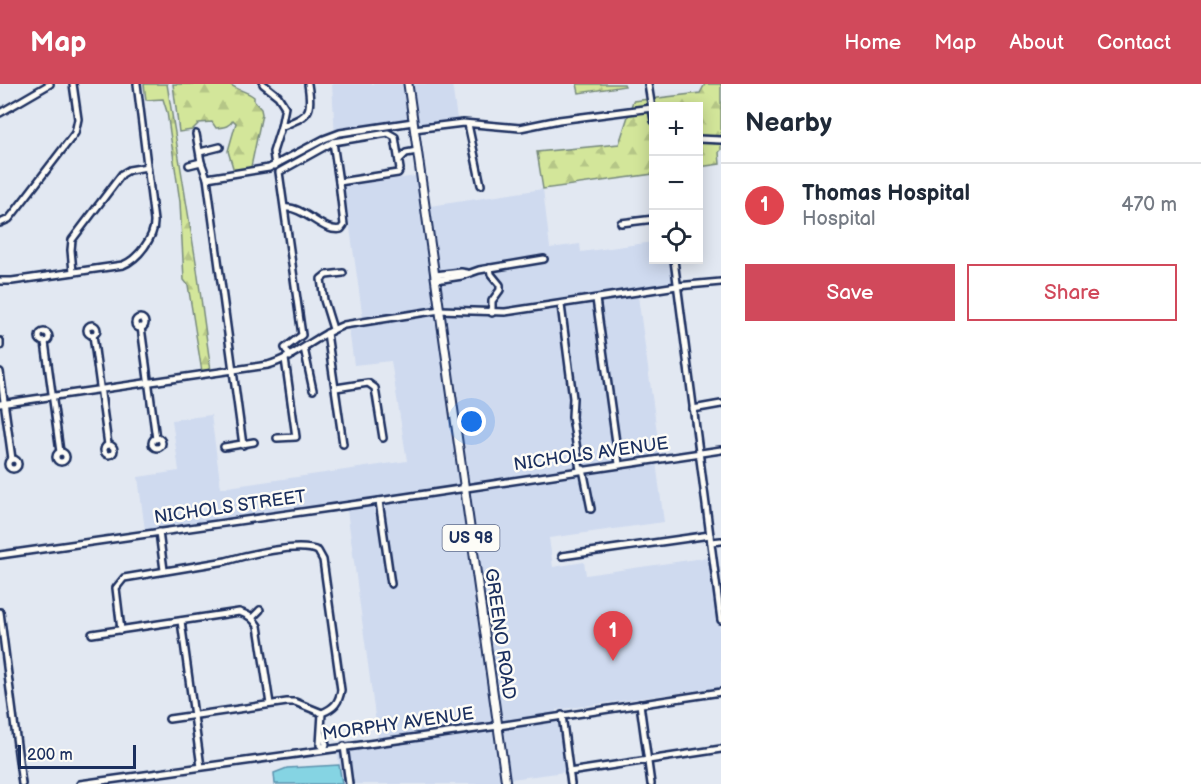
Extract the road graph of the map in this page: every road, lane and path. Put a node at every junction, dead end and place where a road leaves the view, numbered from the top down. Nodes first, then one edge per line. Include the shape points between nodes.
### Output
1 (50, 84) edge
2 (73, 84) edge
3 (136, 84) edge
4 (263, 84) edge
5 (308, 84) edge
6 (408, 84) edge
7 (648, 84) edge
8 (651, 102) edge
9 (649, 108) edge
10 (0, 113) edge
11 (468, 124) junction
12 (414, 126) junction
13 (281, 127) junction
14 (196, 134) dead end
15 (703, 139) edge
16 (721, 140) edge
17 (333, 142) junction
18 (220, 147) dead end
19 (397, 149) junction
20 (417, 151) junction
21 (200, 152) junction
22 (406, 153) junction
23 (399, 160) junction
24 (201, 162) junction
25 (189, 165) dead end
26 (275, 166) junction
27 (147, 167) junction
28 (207, 178) junction
29 (339, 182) junction
30 (481, 185) dead end
31 (284, 207) junction
32 (649, 220) edge
33 (0, 223) edge
34 (621, 223) dead end
35 (544, 259) dead end
36 (674, 264) edge
37 (490, 268) junction
38 (73, 272) junction
39 (343, 273) dead end
40 (435, 278) junction
41 (0, 281) edge
42 (721, 282) edge
43 (677, 286) junction
44 (596, 299) junction
45 (561, 304) junction
46 (440, 310) junction
47 (492, 313) junction
48 (141, 327) dead end
49 (333, 329) junction
50 (327, 333) junction
51 (93, 335) dead end
52 (0, 341) edge
53 (45, 342) dead end
54 (0, 346) edge
55 (304, 348) junction
56 (288, 358) junction
57 (233, 371) junction
58 (0, 372) edge
59 (148, 383) junction
60 (336, 388) junction
61 (100, 389) junction
62 (313, 390) dead end
63 (52, 396) junction
64 (2, 403) edge
65 (721, 404) edge
66 (693, 409) junction
67 (277, 438) dead end
68 (383, 438) dead end
69 (156, 439) dead end
70 (254, 442) dead end
71 (343, 444) dead end
72 (108, 445) dead end
73 (243, 445) junction
74 (224, 447) dead end
75 (721, 450) edge
76 (60, 452) dead end
77 (699, 453) junction
78 (12, 459) dead end
79 (619, 464) junction
80 (582, 470) junction
81 (465, 488) junction
82 (379, 501) junction
83 (591, 509) dead end
84 (159, 532) junction
85 (710, 535) junction
86 (721, 541) edge
87 (711, 542) junction
88 (0, 555) edge
89 (562, 556) dead end
90 (164, 570) junction
91 (390, 584) dead end
92 (260, 610) dead end
93 (0, 612) edge
94 (252, 617) junction
95 (721, 620) edge
96 (181, 621) junction
97 (121, 630) junction
98 (92, 634) dead end
99 (721, 692) edge
100 (270, 704) junction
101 (640, 704) junction
102 (322, 713) junction
103 (194, 715) junction
104 (562, 715) junction
105 (169, 719) dead end
106 (498, 726) junction
107 (344, 746) junction
108 (324, 749) junction
109 (721, 749) edge
110 (648, 760) junction
111 (201, 766) junction
112 (569, 772) junction
113 (22, 784) edge
114 (80, 784) edge
115 (349, 784) edge
116 (506, 784) edge
117 (571, 784) edge
118 (651, 784) edge

1 - 10 street
2 - 33 street via 78,119 75,133 14,214
3 - 27 street
4 - 13 street via 285,107
5 - 13 street via 309,112
6 - 12 main road, US 98
7 - 8 street
9 - 11 street via 520,128
11 - 12 street
11 - 30 street
12 - 20 main road, US 98
12 - 26 street via 332,135
13 - 26 street via 273,152
14 - 21 street
15 - 16 street
17 - 19 street via 388,133 395,137
17 - 29 street
17 - 31 street via 279,172
18 - 21 street
19 - 22 street
19 - 23 street
20 - 22 street
20 - 40 main road, US 98
21 - 24 street
22 - 23 street
23 - 29 street via 400,171 396,174
24 - 25 street
24 - 28 street
26 - 28 street
27 - 38 street via 122,174 77,233 71,245
27 - 38 street via 154,225 147,242 127,264
28 - 57 street
29 - 31 street via 344,225 339,230
31 - 56 street via 302,335 285,348
32 - 34 street
35 - 37 street
36 - 43 street
37 - 40 street
37 - 47 street via 500,285 492,301
38 - 41 street
39 - 49 street via 321,279
40 - 46 main road, US 98
42 - 43 street
43 - 44 street
43 - 66 street
44 - 45 street
44 - 79 street
45 - 47 street
45 - 80 street via 572,417
46 - 47 street
46 - 49 street
46 - 81 main road, GREENO ROAD / US 98
48 - 59 street
49 - 50 street
50 - 55 street
50 - 60 street
51 - 61 street
52 - 54 street
53 - 63 street
55 - 56 street
55 - 62 street
56 - 57 street via 268,366
56 - 67 street via 296,436
57 - 59 street
57 - 73 street
58 - 64 street
59 - 61 street
59 - 69 street
60 - 68 street via 372,384
60 - 71 street
61 - 63 street
61 - 72 street
63 - 64 street
63 - 76 street
64 - 78 street
65 - 66 street
66 - 77 street
70 - 73 street
73 - 74 street
75 - 77 street, NICHOLS AVENUE
77 - 79 street, NICHOLS AVENUE
77 - 85 street
79 - 80 street, NICHOLS AVENUE
80 - 81 street, NICHOLS AVENUE
80 - 83 street
81 - 82 street, NICHOLS STREET
81 - 106 main road, GREENO ROAD / US 98
82 - 84 street, NICHOLS STREET
82 - 91 street
84 - 88 street, NICHOLS STREET
84 - 90 street
85 - 87 street
85 - 89 street
86 - 87 street
87 - 95 street
90 - 97 street via 131,575 119,582 116,594
90 - 102 street via 304,547 318,551 322,556 341,690 335,706
92 - 94 street
93 - 113 street
94 - 96 street via 239,612
94 - 100 street via 258,626
96 - 97 street
96 - 103 street
97 - 98 street
99 - 101 street, MORPHY AVENUE
100 - 102 street via 295,702
100 - 103 street
101 - 104 street, MORPHY AVENUE
101 - 110 street
102 - 108 street via 320,745
103 - 105 street
103 - 111 street
104 - 106 street, MORPHY AVENUE
104 - 112 street
106 - 107 street, MORPHY AVENUE
106 - 116 main road, GREENO ROAD / US 98
107 - 108 street, MORPHY AVENUE
107 - 115 street
108 - 111 street, MORPHY AVENUE
109 - 110 street
110 - 112 street
110 - 118 street
111 - 114 street, MORPHY AVENUE
112 - 117 street

